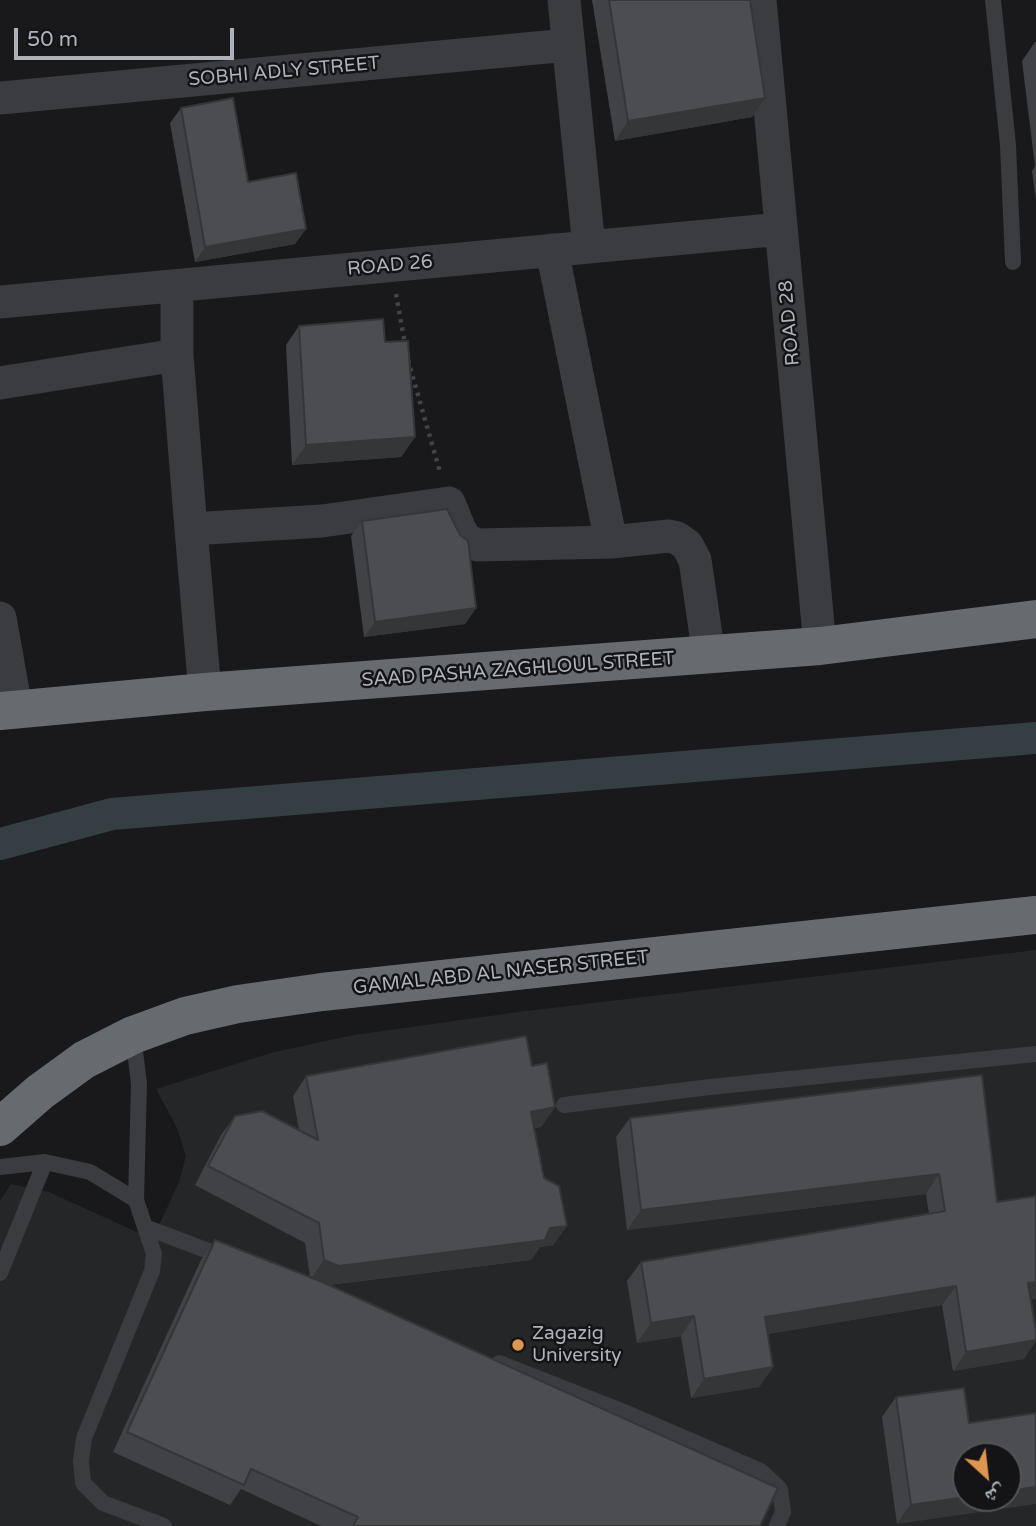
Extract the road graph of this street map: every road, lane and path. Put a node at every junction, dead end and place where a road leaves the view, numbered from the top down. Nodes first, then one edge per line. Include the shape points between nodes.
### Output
1 (564, 0) edge
2 (760, 0) edge
3 (993, 0) edge
4 (568, 45) junction
5 (0, 98) edge
6 (781, 229) junction
7 (589, 247) junction
8 (552, 250) junction
9 (1013, 262) dead end
10 (391, 265) junction
11 (177, 286) junction
12 (0, 302) edge
13 (177, 355) junction
14 (0, 383) edge
15 (449, 503) junction
16 (191, 529) junction
17 (611, 542) junction
18 (0, 618) edge
19 (1036, 619) edge
20 (820, 646) junction
21 (709, 656) junction
22 (205, 692) junction
23 (8, 710) edge
24 (1036, 915) edge
25 (133, 1035) junction
26 (1036, 1054) edge
27 (564, 1105) dead end
28 (0, 1127) edge
29 (45, 1162) junction
30 (0, 1167) edge
31 (136, 1200) junction
32 (145, 1227) junction
33 (247, 1266) edge
34 (0, 1273) edge
35 (489, 1359) edge
36 (164, 1526) edge
37 (777, 1526) edge

1 - 4 street
2 - 6 street, ROAD 28
3 - 9 lane
4 - 5 street, SOBHI ADLY STREET
4 - 7 street
6 - 7 street, ROAD 26
6 - 20 street, ROAD 28
7 - 8 street, ROAD 26
8 - 10 street, ROAD 26
8 - 17 street
10 - 11 street, ROAD 26
10 - 15 path via 406,352
11 - 12 street, ROAD 26
11 - 13 street
13 - 14 street
13 - 16 street
15 - 16 street via 322,521
15 - 17 street via 466,540 478,545
16 - 22 street
17 - 21 street via 669,536 687,545 695,560
18 - 23 street
19 - 20 highway, SAAD PASHA ZAGHLOUL STREET
20 - 21 highway, SAAD PASHA ZAGHLOUL STREET
21 - 22 highway, SAAD PASHA ZAGHLOUL STREET
22 - 23 highway, SAAD PASHA ZAGHLOUL STREET
24 - 25 highway, GAMAL ABD AL NASER STREET via 322,992 185,1016
25 - 28 highway, GAMAL ABD AL NASER STREET via 84,1060
25 - 31 lane via 139,1084
26 - 27 lane
29 - 30 lane
29 - 31 lane via 90,1172
29 - 34 lane
31 - 32 lane
32 - 33 lane
32 - 36 lane via 154,1254 152,1271 84,1438 81,1461 83,1483 103,1503
35 - 37 lane via 761,1471 780,1489 783,1512

